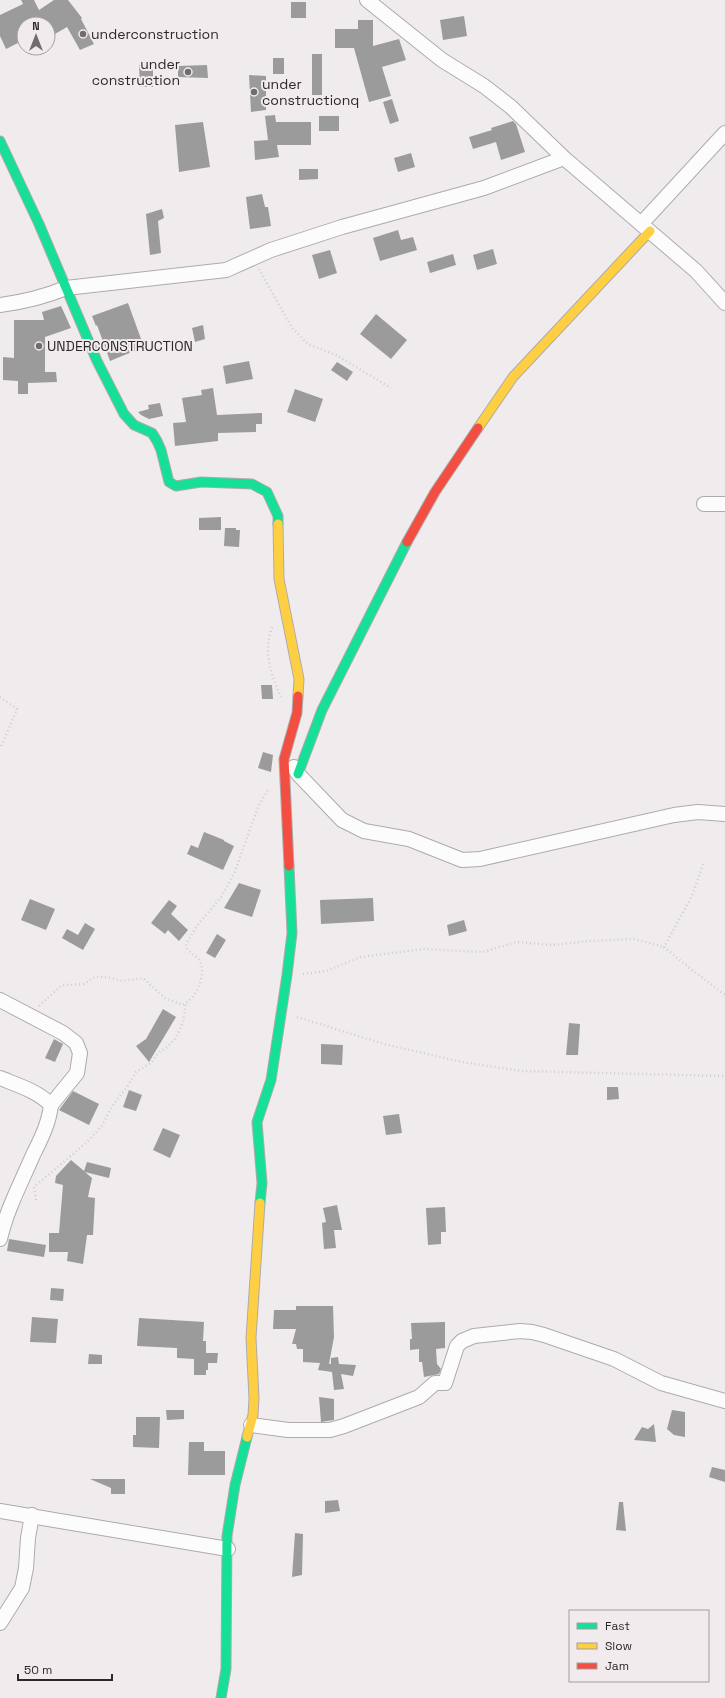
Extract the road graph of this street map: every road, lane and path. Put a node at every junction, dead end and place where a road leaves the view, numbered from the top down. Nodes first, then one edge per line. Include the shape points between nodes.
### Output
1 (367, 0) edge
2 (725, 133) edge
3 (0, 141) edge
4 (564, 158) junction
5 (645, 228) junction
6 (253, 258) junction
7 (66, 288) junction
8 (725, 303) edge
9 (0, 305) edge
10 (391, 388) dead end
11 (704, 504) dead end
12 (725, 504) edge
13 (274, 621) dead end
14 (0, 697) edge
15 (282, 698) dead end
16 (0, 749) edge
17 (285, 750) junction
18 (298, 774) junction
19 (271, 785) dead end
20 (725, 814) edge
21 (703, 864) dead end
22 (664, 947) junction
23 (287, 975) junction
24 (725, 995) edge
25 (0, 1000) edge
26 (186, 1003) junction
27 (281, 1011) junction
28 (34, 1018) junction
29 (725, 1076) edge
30 (0, 1078) edge
31 (51, 1105) junction
32 (36, 1200) dead end
33 (0, 1239) edge
34 (725, 1401) edge
35 (251, 1425) junction
36 (0, 1510) edge
37 (32, 1515) junction
38 (228, 1549) junction
39 (0, 1623) edge
40 (220, 1698) edge

1 - 4 street via 442,60 484,86 511,107
2 - 5 street
3 - 7 street
4 - 5 street
4 - 6 street via 484,188 342,227
5 - 8 street via 696,271
5 - 18 street via 513,378 435,492 394,566 322,710
6 - 7 street via 220,271
6 - 10 path via 292,328 308,344 336,355
7 - 9 street via 44,297
7 - 17 street via 97,361 124,414 134,425 152,433 157,441 169,482 176,486 201,482 252,484 267,492 278,516 279,579 299,679 297,713
11 - 12 street
13 - 15 path via 269,635 268,656 273,679
14 - 16 path via 15,707 16,711
17 - 18 street
17 - 23 street via 292,908
18 - 20 street via 342,820 364,831 409,839 462,860 674,815 698,812
19 - 26 path via 258,808 234,874 221,897 196,926 186,944 188,951 199,959 201,974 196,993
21 - 22 path via 692,896
22 - 23 path via 635,939 552,945 517,942 483,952 423,949 361,957 326,971
22 - 24 path
23 - 27 street
25 - 28 street
26 - 28 path via 183,1005 165,998 143,978 122,981 95,977 84,984 61,986 33,1010
26 - 32 path via 183,1022 176,1038 151,1064 136,1072 112,1106 102,1126 87,1142 34,1187
27 - 29 path via 384,1044 462,1062 522,1071
27 - 35 street via 271,1080 257,1122 262,1183 251,1338 254,1398
28 - 31 street via 76,1043 80,1054 77,1073
30 - 31 street via 29,1090
31 - 33 street via 44,1131 5,1219
34 - 35 street via 661,1383 614,1359 544,1335 520,1331 474,1336 462,1341 457,1346 445,1383 435,1384 418,1397 344,1426 314,1431
35 - 38 street via 235,1484 229,1520
36 - 37 street
37 - 38 street
37 - 39 street via 22,1588
38 - 40 street via 226,1669

